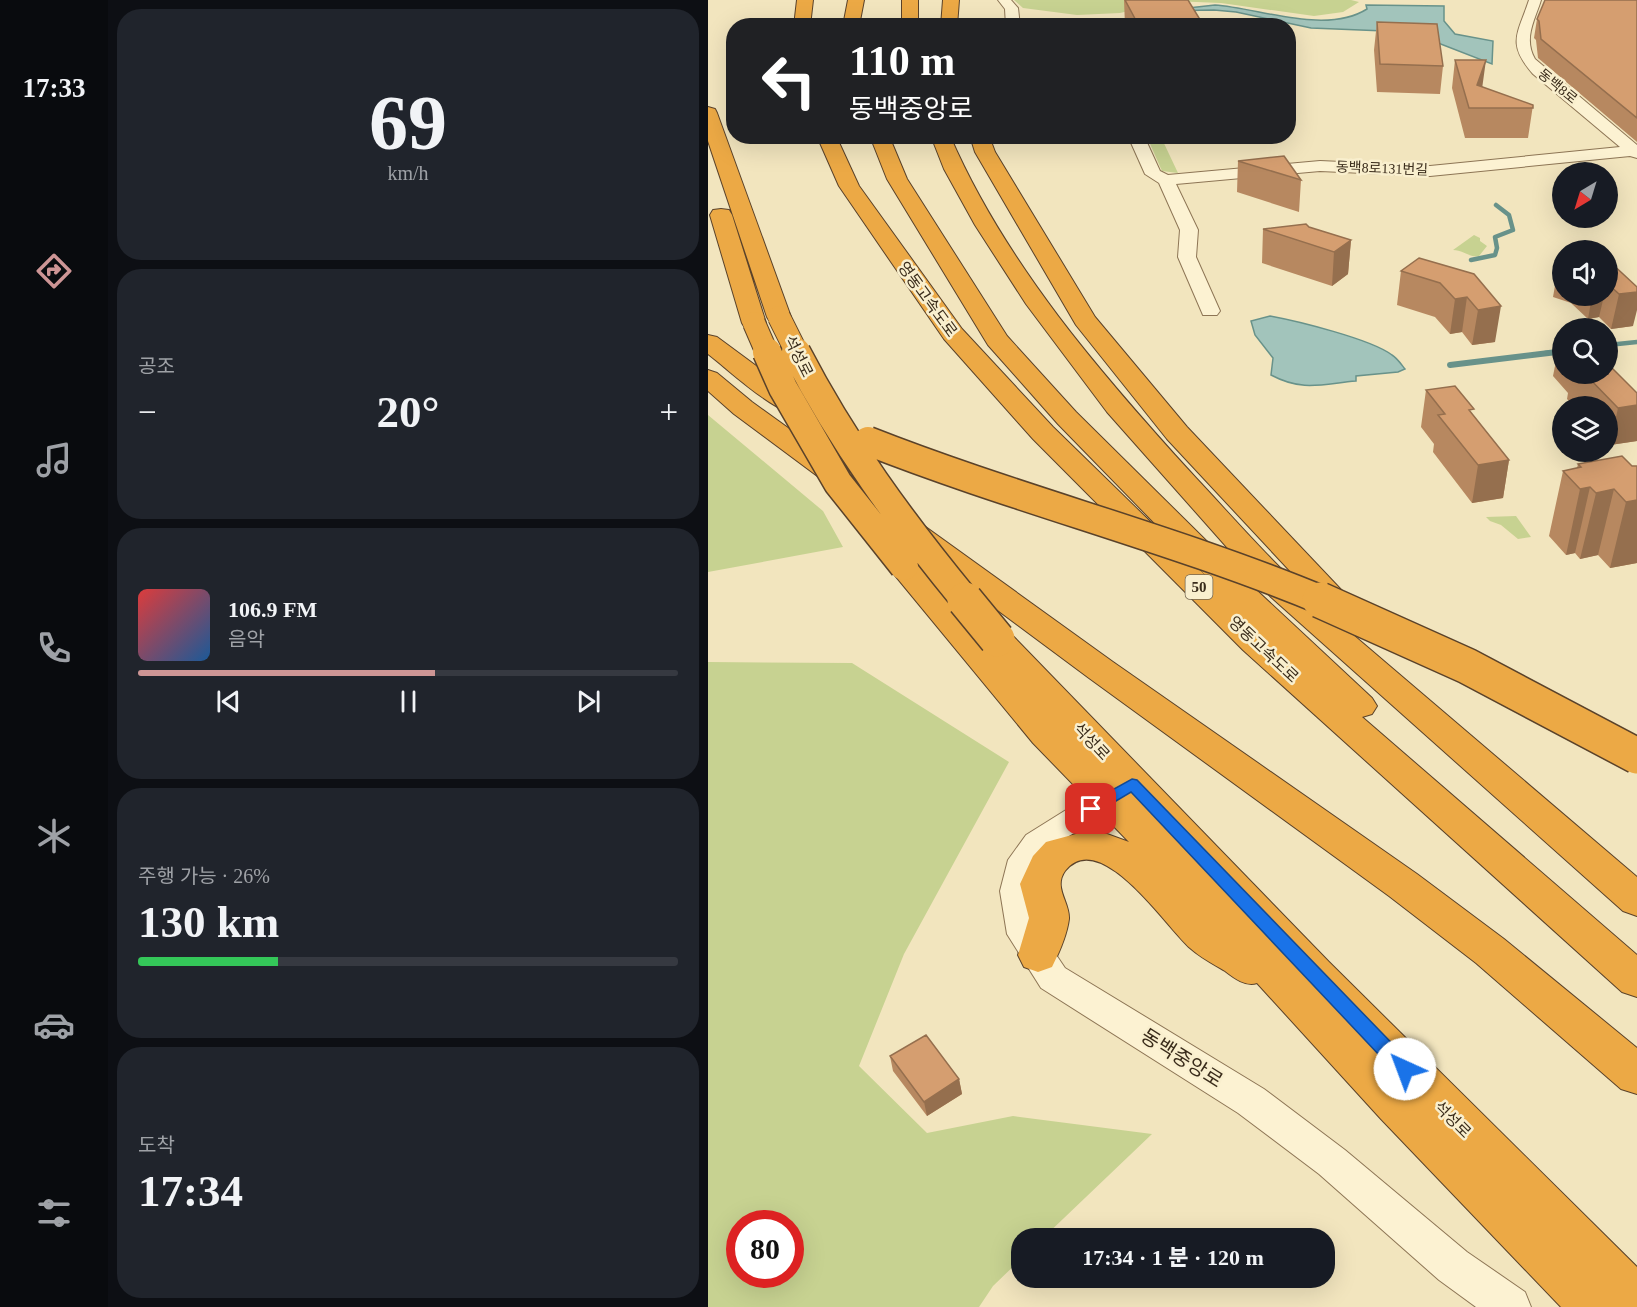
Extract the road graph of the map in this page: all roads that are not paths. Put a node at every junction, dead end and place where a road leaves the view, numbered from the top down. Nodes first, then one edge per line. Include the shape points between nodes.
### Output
1 (805, 0) edge
2 (856, 0) edge
3 (910, 0) edge
4 (951, 0) edge
5 (1004, 0) edge
6 (1535, 0) edge
7 (803, 18) edge
8 (853, 18) edge
9 (910, 18) edge
10 (950, 18) edge
11 (1012, 18) edge
12 (708, 113) edge
13 (830, 144) edge
14 (882, 144) edge
15 (943, 144) edge
16 (982, 144) edge
17 (1140, 144) edge
18 (1636, 151) edge
19 (708, 173) edge
20 (1166, 180) junction
21 (1210, 311) dead end
22 (766, 320) junction
23 (708, 342) edge
24 (708, 378) edge
25 (1637, 756) edge
26 (1121, 791) junction
27 (1637, 892) edge
28 (1637, 900) edge
29 (1038, 955) junction
30 (1637, 975) edge
31 (1637, 980) edge
32 (1299, 999) junction
33 (1637, 1075) edge
34 (1637, 1302) edge
35 (1510, 1307) edge
36 (1596, 1307) edge

1 - 7 highway
2 - 8 highway
3 - 9 highway
4 - 10 highway
5 - 11 street via 1011,8
6 - 18 street, 동백8로 via 1521,40 1533,66
12 - 22 highway, 석성로
13 - 31 highway, 영동고속도로 / 50 via 849,186 953,334 1043,433 1255,642
14 - 30 highway, 영동고속도로 / 50 via 897,179 980,315 997,340 1067,418 1242,594
15 - 28 highway via 954,169 1034,299 1116,406 1282,590
16 - 27 highway via 1085,320 1177,433 1434,700
17 - 20 street via 1153,174
18 - 20 street, 동백8로131번길 via 1430,171 1320,166
19 - 22 highway
20 - 21 street via 1189,230 1187,257
22 - 26 highway, 석성로, bridge via 984,644
23 - 25 highway, bridge via 789,403 867,441 959,477 1173,543 1308,595 1539,701
24 - 33 highway via 743,408 1101,670 1403,885 1490,951
26 - 29 street, 동백중앙로 via 1045,837 1024,860 1016,891 1024,934
26 - 32 highway
26 - 34 highway, 석성로
29 - 32 highway via 1049,918 1040,884 1047,866 1060,852 1087,844 1107,848 1131,860 1205,937
29 - 35 street, 동백중앙로 via 1053,978 1260,1107 1332,1162 1453,1266
32 - 36 highway via 1397,1105

